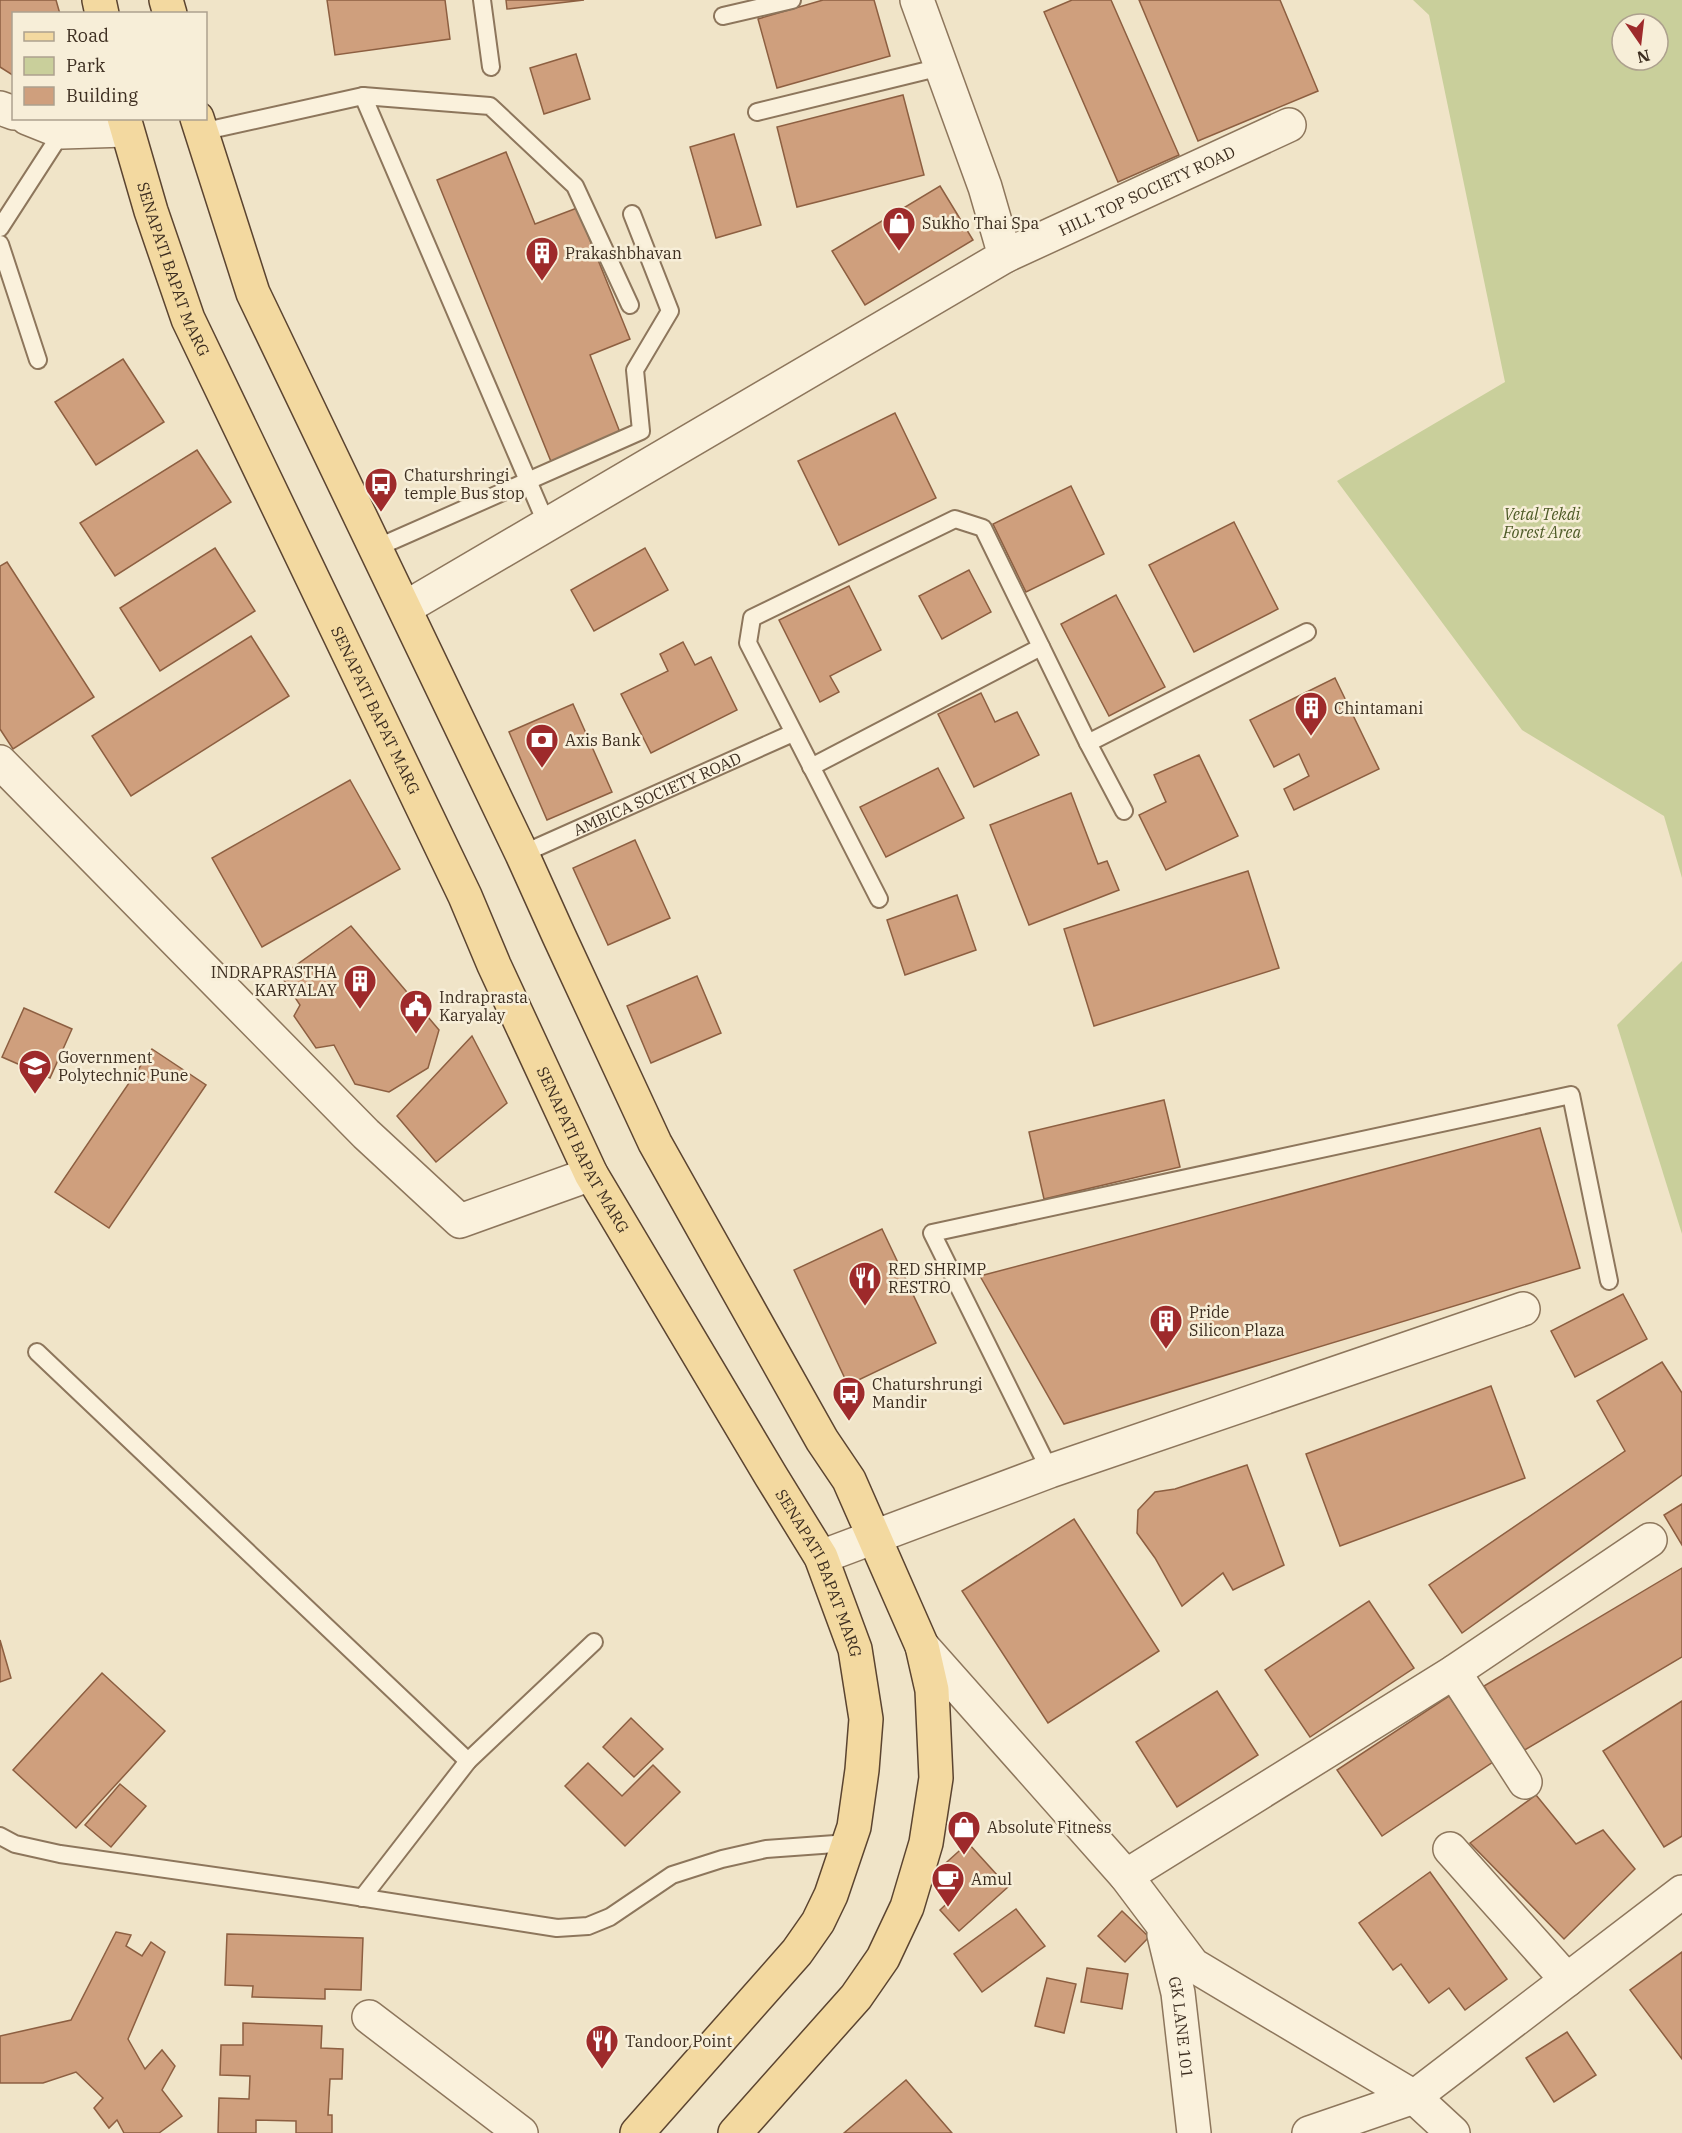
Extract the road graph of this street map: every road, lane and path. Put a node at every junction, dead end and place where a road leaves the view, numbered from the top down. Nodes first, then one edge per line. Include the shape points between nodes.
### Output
1 (482, 0) edge
2 (792, 0) edge
3 (917, 0) edge
4 (723, 15) dead end
5 (490, 67) dead end
6 (941, 67) junction
7 (363, 96) junction
8 (757, 112) dead end
9 (32, 120) edge
10 (125, 124) edge
11 (199, 125) edge
12 (1289, 125) dead end
13 (62, 132) junction
14 (632, 214) dead end
15 (0, 228) edge
16 (0, 244) edge
17 (1005, 256) junction
18 (630, 305) dead end
19 (38, 360) dead end
20 (528, 481) junction
21 (547, 525) junction
22 (376, 548) junction
23 (405, 608) junction
24 (1307, 632) dead end
25 (1041, 647) junction
26 (793, 733) junction
27 (1088, 743) junction
28 (0, 762) edge
29 (811, 767) junction
30 (1124, 811) dead end
31 (522, 854) junction
32 (879, 899) dead end
33 (591, 1174) junction
34 (1609, 1281) dead end
35 (1523, 1309) dead end
36 (37, 1352) dead end
37 (1050, 1471) junction
38 (876, 1537) junction
39 (1650, 1540) dead end
40 (821, 1557) junction
41 (594, 1642) dead end
42 (922, 1646) junction
43 (1454, 1672) junction
44 (468, 1761) junction
45 (1525, 1782) dead end
46 (0, 1836) edge
47 (849, 1843) junction
48 (1450, 1849) dead end
49 (1126, 1876) junction
50 (1682, 1892) edge
51 (362, 1898) junction
52 (1162, 1924) junction
53 (1567, 1980) junction
54 (369, 2018) dead end
55 (1414, 2097) junction
56 (520, 2133) edge
57 (637, 2133) edge
58 (735, 2133) edge
59 (1194, 2133) edge
60 (1309, 2133) edge
61 (1453, 2133) edge

1 - 5 lane
2 - 4 lane
3 - 6 street
6 - 8 lane
6 - 17 street via 985,187
7 - 11 lane
7 - 18 lane via 490,106 575,186
7 - 20 lane
9 - 13 street
10 - 13 street
10 - 33 main road, SENAPATI BAPAT MARG via 188,319 465,896
11 - 22 main road via 253,293
12 - 17 street, HILL TOP SOCIETY ROAD
13 - 15 lane
14 - 20 lane via 670,311 635,370 641,431
16 - 19 lane
17 - 21 street, HILL TOP SOCIETY ROAD
20 - 21 lane
20 - 22 lane
21 - 23 street, HILL TOP SOCIETY ROAD
22 - 23 main road
23 - 31 main road
24 - 27 lane
25 - 26 lane via 983,528 955,519 752,618 748,643
25 - 27 lane
25 - 29 lane
26 - 29 lane
26 - 31 lane, AMBICA SOCIETY ROAD
27 - 30 lane
28 - 33 street via 366,1134 460,1221
29 - 32 lane
31 - 38 main road via 655,1143 822,1440 849,1480
33 - 40 main road, SENAPATI BAPAT MARG
34 - 37 lane via 1571,1095 932,1233
35 - 37 street
36 - 44 lane
37 - 38 street
38 - 40 street
38 - 42 main road
39 - 43 street
40 - 47 main road, SENAPATI BAPAT MARG via 855,1649 866,1719
41 - 44 lane
42 - 49 street
42 - 58 main road via 932,1690 936,1778 926,1843 907,1907 883,1958 856,1997
43 - 45 street
43 - 49 street
44 - 51 lane
46 - 51 lane via 15,1844 60,1854
47 - 51 lane via 766,1850 722,1859 672,1875 610,1917 588,1926 557,1928
47 - 57 main road, SENAPATI BAPAT MARG via 823,1913 797,1952
48 - 53 street
49 - 52 street
50 - 53 street
52 - 55 street via 1193,1965
52 - 59 street, GK LANE 101 via 1178,1993
53 - 55 street
54 - 56 street
55 - 60 street
55 - 61 street

